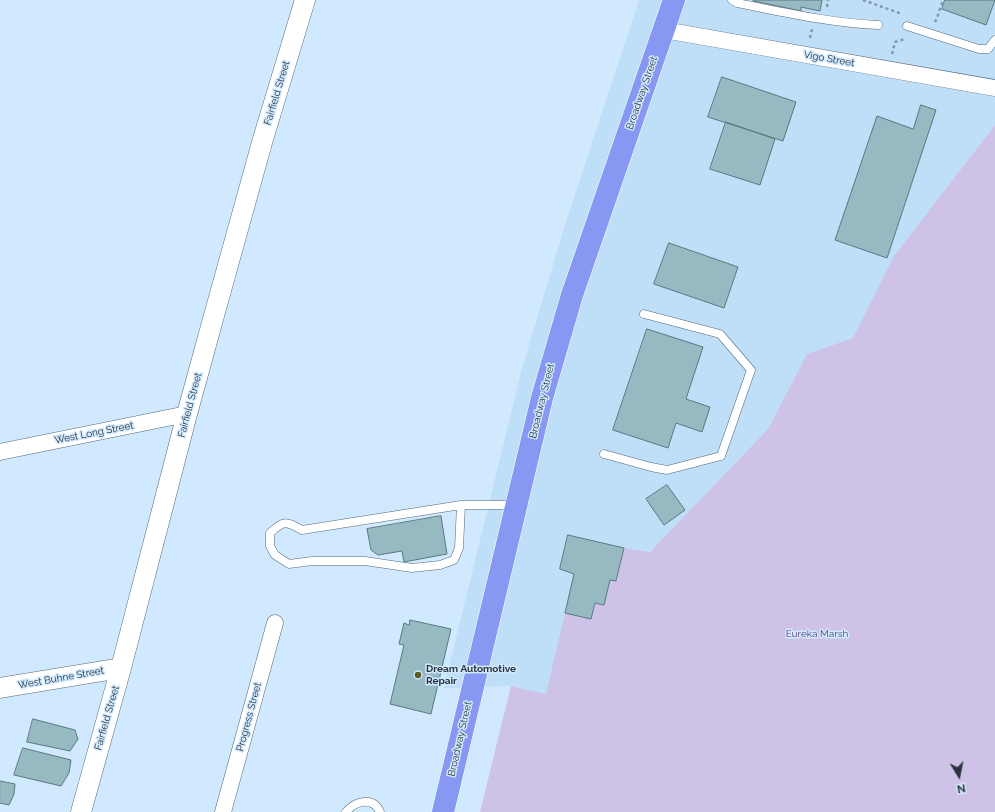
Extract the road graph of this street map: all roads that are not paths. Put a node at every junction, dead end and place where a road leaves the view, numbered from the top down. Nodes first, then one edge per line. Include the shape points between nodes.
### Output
1 (305, 0) edge
2 (674, 0) edge
3 (732, 0) edge
4 (878, 25) dead end
5 (907, 26) dead end
6 (664, 30) junction
7 (995, 40) edge
8 (995, 88) edge
9 (644, 314) dead end
10 (187, 414) junction
11 (0, 452) edge
12 (604, 454) dead end
13 (461, 505) junction
14 (516, 505) junction
15 (275, 623) dead end
16 (121, 668) junction
17 (0, 688) edge
18 (81, 812) edge
19 (223, 812) edge
20 (346, 812) edge
21 (380, 812) edge
22 (443, 812) edge

1 - 10 street, Fairfield Street via 259,154
2 - 6 highway, Broadway Street
3 - 4 lane via 825,20
5 - 7 lane via 979,50 988,48
6 - 8 street, Vigo Street
6 - 14 highway, Broadway Street via 572,295 542,398
9 - 12 lane via 720,334 751,370 721,456 667,470
10 - 11 street, West Long Street
10 - 16 street, Fairfield Street
13 - 13 lane via 302,530 290,523 280,524 270,533 270,546 275,556 289,564 312,561 365,561 412,568 440,565 454,560 460,548
13 - 14 lane
14 - 22 highway, Broadway Street
15 - 19 street, Progress Street
16 - 17 street, West Buhne Street
16 - 18 street, Fairfield Street
20 - 21 lane via 351,805 371,802

